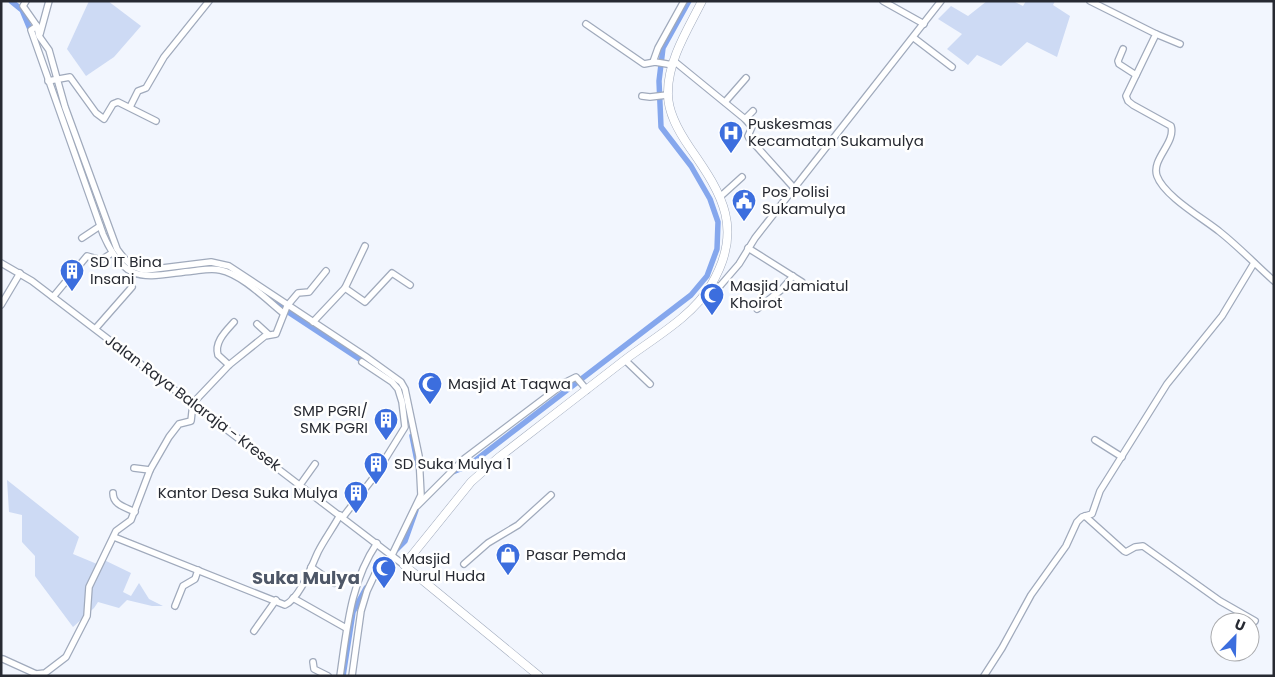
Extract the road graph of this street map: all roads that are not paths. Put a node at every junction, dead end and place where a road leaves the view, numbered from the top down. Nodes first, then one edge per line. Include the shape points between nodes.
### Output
1 (17, 1) edge
2 (49, 1) edge
3 (209, 1) edge
4 (684, 1) edge
5 (702, 1) edge
6 (883, 1) edge
7 (941, 1) edge
8 (1090, 1) edge
9 (24, 4) edge
10 (586, 24) dead end
11 (924, 24) junction
12 (35, 27) junction
13 (1156, 34) junction
14 (39, 36) junction
15 (914, 38) junction
16 (1180, 44) dead end
17 (1123, 49) dead end
18 (654, 62) junction
19 (671, 63) junction
20 (952, 67) dead end
21 (1136, 76) junction
22 (57, 78) junction
23 (746, 78) dead end
24 (49, 81) junction
25 (642, 96) dead end
26 (665, 96) junction
27 (725, 102) junction
28 (130, 107) junction
29 (753, 111) dead end
30 (745, 119) junction
31 (156, 121) dead end
32 (79, 156) junction
33 (742, 177) dead end
34 (794, 188) junction
35 (721, 196) junction
36 (100, 226) junction
37 (82, 238) dead end
38 (365, 246) dead end
39 (748, 248) junction
40 (112, 253) junction
41 (1, 263) edge
42 (1254, 263) junction
43 (326, 271) dead end
44 (20, 273) junction
45 (793, 276) junction
46 (1274, 281) edge
47 (802, 282) dead end
48 (410, 285) dead end
49 (711, 286) junction
50 (132, 287) dead end
51 (345, 288) junction
52 (53, 296) junction
53 (1, 305) edge
54 (285, 309) junction
55 (757, 309) dead end
56 (234, 322) dead end
57 (312, 322) junction
58 (256, 324) dead end
59 (96, 328) junction
60 (268, 334) junction
61 (625, 360) junction
62 (362, 362) dead end
63 (229, 365) junction
64 (650, 384) dead end
65 (587, 390) junction
66 (192, 403) junction
67 (1095, 440) dead end
68 (1122, 457) junction
69 (315, 464) dead end
70 (134, 468) dead end
71 (150, 470) junction
72 (300, 485) junction
73 (113, 492) dead end
74 (551, 495) dead end
75 (416, 507) junction
76 (135, 512) junction
77 (341, 516) junction
78 (1085, 516) junction
79 (114, 537) junction
80 (380, 545) junction
81 (391, 554) junction
82 (464, 564) dead end
83 (404, 565) junction
84 (311, 567) junction
85 (198, 570) junction
86 (334, 583) dead end
87 (293, 598) junction
88 (276, 600) junction
89 (175, 606) dead end
90 (1239, 612) edge
91 (351, 631) junction
92 (254, 632) dead end
93 (3, 659) dead end
94 (314, 662) dead end
95 (36, 675) edge
96 (328, 676) edge
97 (340, 676) edge
98 (352, 676) edge
99 (539, 676) edge
100 (984, 676) edge

1 - 9 street
2 - 14 street
3 - 28 street via 164,57 146,88 138,91
4 - 18 street via 658,48
5 - 19 main road
6 - 11 street
7 - 11 street
8 - 13 street
9 - 12 street
10 - 18 street via 641,62
11 - 15 street
12 - 14 street
12 - 24 street
13 - 16 street
13 - 21 street
14 - 22 street via 49,50
15 - 20 street
15 - 34 street
17 - 21 street via 1119,64
18 - 19 street
19 - 26 main road
19 - 27 street
21 - 42 street via 1126,96 1128,101 1171,126 1172,130 1158,165 1158,178 1180,201 1220,231
22 - 24 street
22 - 28 street via 67,76 72,79 104,119 115,103
22 - 32 street
23 - 27 street
24 - 32 street
25 - 26 street
26 - 35 main road via 678,130
27 - 30 street
28 - 31 street
29 - 30 street
30 - 34 street via 752,129 749,138
32 - 36 street
32 - 54 street via 117,249 126,262 146,270 211,262 225,264
33 - 35 street
34 - 39 street
35 - 49 main road via 728,236 725,254
36 - 37 street
36 - 40 street
38 - 51 street
39 - 45 street
39 - 49 street via 724,282 720,286
40 - 52 street via 101,260 86,257
40 - 54 street via 122,267 140,275 222,270
41 - 44 street, Jalan Raya Balaraja - Kresek
42 - 46 street
42 - 68 street via 1216,323 1167,384
43 - 54 street via 309,292 298,293
44 - 52 street, Jalan Raya Balaraja - Kresek
44 - 53 street
45 - 47 street
45 - 55 street
48 - 51 street via 392,273 365,302
49 - 61 main road via 678,320
50 - 59 street
51 - 57 street
52 - 59 street, Jalan Raya Balaraja - Kresek
54 - 57 street
54 - 60 street via 276,333
56 - 63 street via 217,348 218,355
57 - 75 street via 391,374 405,389 422,486
58 - 60 street
59 - 66 street, Jalan Raya Balaraja - Kresek
60 - 63 street
61 - 64 street
61 - 65 main road
62 - 77 street via 398,389 405,427 374,477
63 - 66 street
65 - 75 street via 575,376 566,382 464,459
65 - 83 main road via 471,482
66 - 71 street via 192,420 177,426
66 - 72 street, Jalan Raya Balaraja - Kresek
67 - 68 street
68 - 78 street via 1100,492 1092,514
69 - 72 street
70 - 71 street
71 - 76 street
72 - 77 street, Jalan Raya Balaraja - Kresek
73 - 76 street via 115,501
74 - 82 street via 518,525 488,543
75 - 81 street
76 - 79 street via 131,520 119,526
77 - 80 street, Jalan Raya Balaraja - Kresek
77 - 84 street
78 - 90 street via 1126,552 1135,546 1143,546
78 - 100 street via 1077,522 1066,546 1030,595
79 - 85 street
79 - 95 street via 89,587 87,616 73,645 57,666
80 - 81 street, Jalan Raya Balaraja - Kresek
80 - 91 street via 362,567
81 - 83 street, Jalan Raya Balaraja - Kresek
81 - 91 street via 369,584
83 - 99 main road
84 - 86 street
84 - 87 street
85 - 88 street
85 - 89 street via 195,579 183,586
87 - 88 street via 285,605
87 - 91 street
88 - 92 street
91 - 97 street
91 - 98 street
93 - 95 street
94 - 96 street via 314,669

